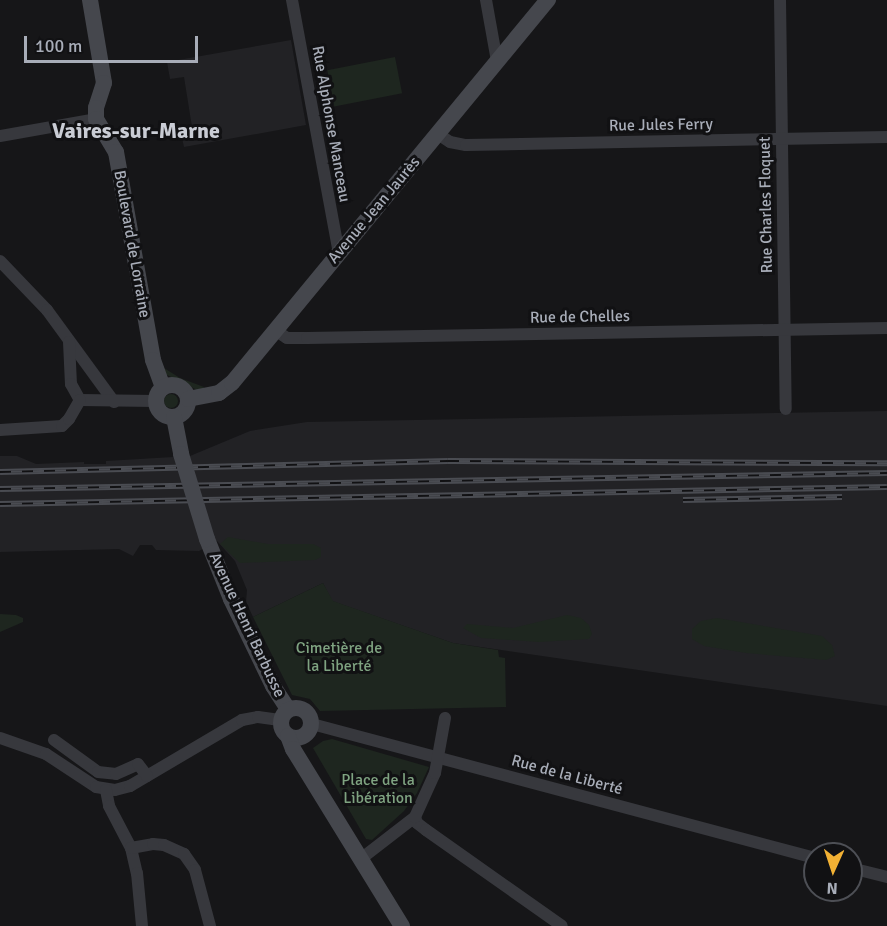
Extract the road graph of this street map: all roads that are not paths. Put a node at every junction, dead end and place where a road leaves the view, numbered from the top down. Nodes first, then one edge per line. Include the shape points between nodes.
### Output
1 (90, 0) edge
2 (292, 0) edge
3 (486, 0) edge
4 (548, 0) edge
5 (780, 0) edge
6 (497, 61) junction
7 (96, 119) junction
8 (438, 134) junction
9 (0, 136) edge
10 (887, 137) edge
11 (782, 139) junction
12 (339, 253) junction
13 (0, 261) edge
14 (887, 328) edge
15 (275, 330) junction
16 (785, 330) junction
17 (69, 342) junction
18 (159, 394) junction
19 (188, 399) junction
20 (80, 400) junction
21 (114, 402) junction
22 (786, 409) dead end
23 (174, 417) junction
24 (0, 430) edge
25 (284, 715) junction
26 (445, 718) dead end
27 (301, 732) junction
28 (0, 738) edge
29 (54, 740) dead end
30 (439, 759) junction
31 (147, 776) junction
32 (106, 790) junction
33 (415, 817) junction
34 (131, 848) junction
35 (803, 855) edge
36 (362, 858) junction
37 (863, 871) edge
38 (887, 877) edge
39 (141, 926) edge
40 (210, 926) edge
41 (402, 926) edge
42 (562, 926) edge

1 - 7 main road via 104,83
2 - 12 street, Rue Alphonse Manceau
3 - 6 street
4 - 6 main road, Avenue Jean Jaurès
5 - 11 street, Rue Charles Floquet
6 - 8 main road, Avenue Jean Jaurès
7 - 9 street
7 - 18 main road, Boulevard de Lorraine via 116,152
8 - 11 street, Rue Jules Ferry via 450,142 466,145
8 - 12 main road, Avenue Jean Jaurès
10 - 11 street, Rue Jules Ferry
11 - 16 street, Rue Charles Floquet
12 - 15 main road, Avenue Jean Jaurès
13 - 17 street via 37,297
14 - 16 street, Rue de Chelles
15 - 16 street, Rue de Chelles via 287,338
15 - 19 main road, Avenue Jean Jaurès via 225,390
16 - 22 street, Rue Charles Floquet
17 - 20 street via 72,384
17 - 21 street
18 - 19 main road via 178,386
18 - 21 street
18 - 23 main road via 162,414
19 - 23 main road via 184,411
20 - 21 street
20 - 24 street via 62,426
23 - 25 main road, Avenue Henri Barbusse, bridge via 207,539
25 - 27 main road, Avenue Henri Barbusse via 282,729
25 - 27 main road via 297,707 306,711
25 - 31 street via 242,720
26 - 30 street
27 - 30 street, Rue de la Liberté
27 - 36 main road via 302,760
28 - 32 street via 46,754 87,783
29 - 31 street via 98,772 116,774 138,764
30 - 33 street
30 - 35 street, Rue de la Liberté
31 - 32 street via 130,786
32 - 34 street
33 - 36 street
33 - 42 street via 417,824
34 - 39 street via 141,897
34 - 40 street via 164,845 184,854 195,870
36 - 41 main road
37 - 38 street

